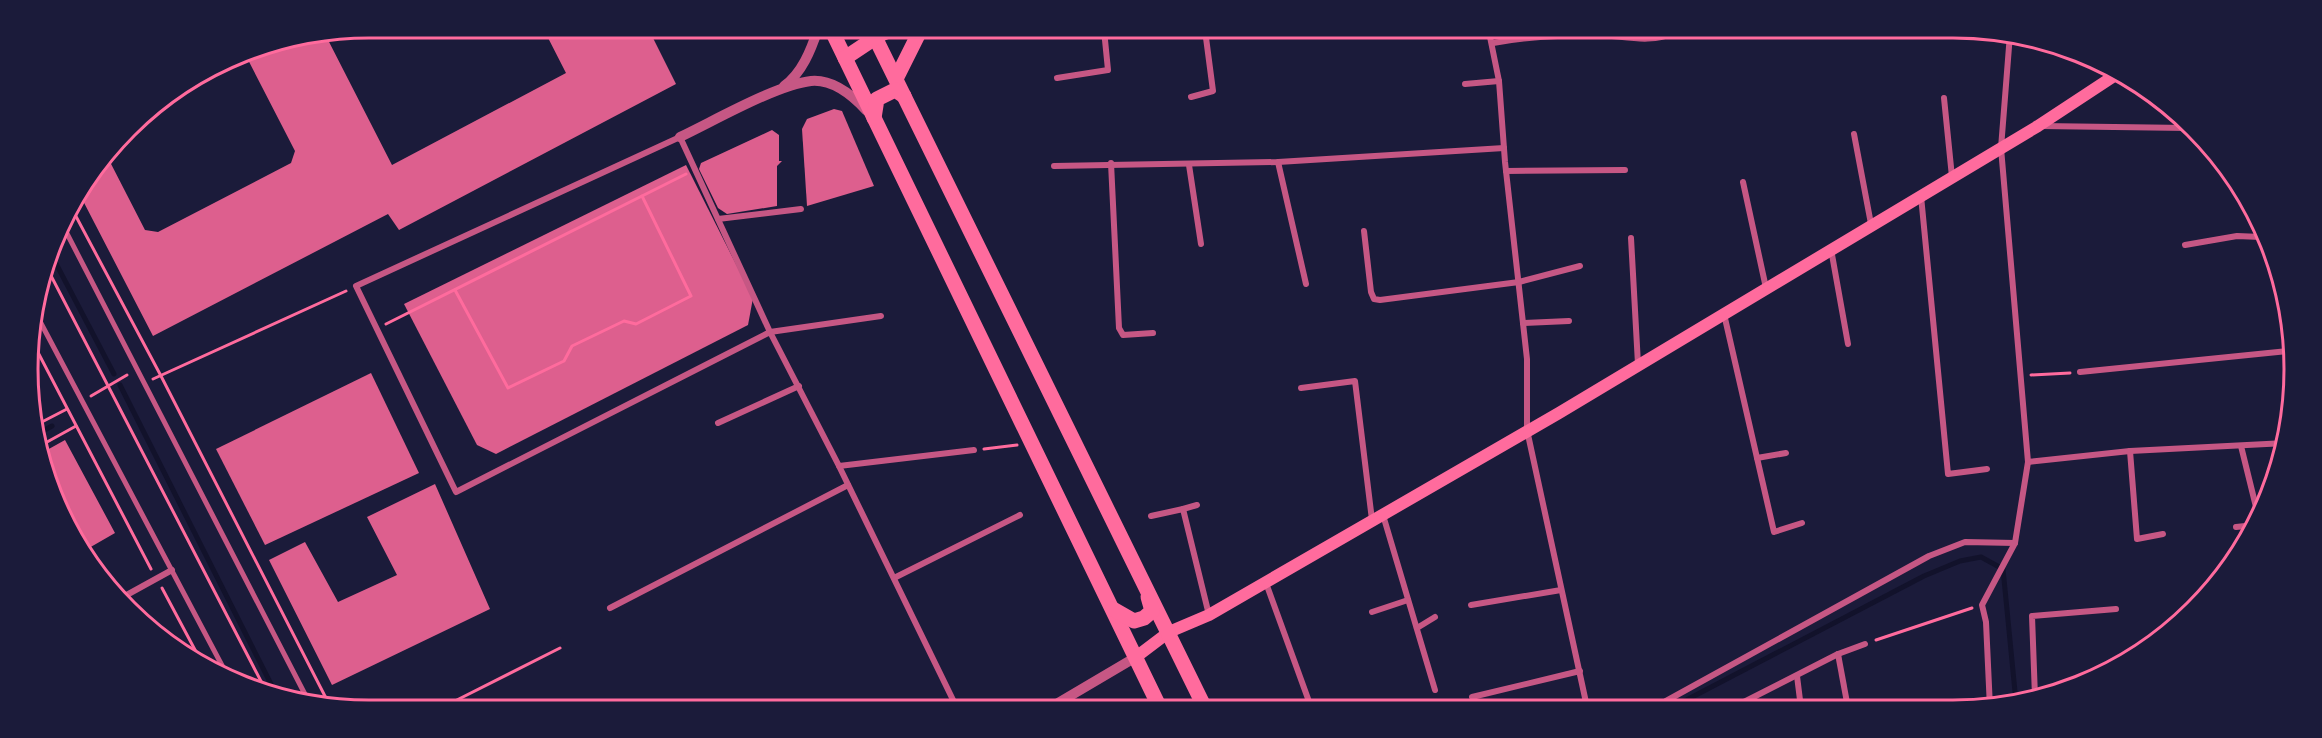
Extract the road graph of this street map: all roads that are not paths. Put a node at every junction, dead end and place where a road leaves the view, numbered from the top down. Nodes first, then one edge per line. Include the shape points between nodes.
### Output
1 (815, 38) edge
2 (835, 38) edge
3 (867, 38) edge
4 (876, 38) edge
5 (916, 38) edge
6 (1105, 38) edge
7 (1206, 38) edge
8 (1491, 38) edge
9 (1521, 38) edge
10 (1628, 38) edge
11 (1654, 38) edge
12 (2009, 42) edge
13 (1493, 43) junction
14 (845, 58) junction
15 (1057, 78) dead end
16 (2111, 78) edge
17 (896, 79) junction
18 (1499, 81) junction
19 (1465, 84) dead end
20 (779, 90) junction
21 (904, 96) junction
22 (1191, 97) dead end
23 (1944, 98) dead end
24 (874, 119) junction
25 (2038, 126) junction
26 (2180, 128) edge
27 (1854, 134) dead end
28 (680, 137) junction
29 (1504, 148) junction
30 (2001, 148) junction
31 (1278, 162) junction
32 (1111, 163) junction
33 (1190, 165) junction
34 (1054, 166) dead end
35 (1625, 170) dead end
36 (1506, 171) junction
37 (1952, 177) junction
38 (1743, 182) dead end
39 (1921, 195) junction
40 (801, 209) dead end
41 (718, 219) junction
42 (1871, 224) junction
43 (1364, 231) dead end
44 (67, 233) edge
45 (2257, 237) edge
46 (1630, 238) dead end
47 (1201, 244) dead end
48 (2185, 245) dead end
49 (1831, 248) junction
50 (1580, 266) dead end
51 (1519, 282) junction
52 (1306, 285) dead end
53 (1766, 288) junction
54 (1724, 313) junction
55 (880, 316) dead end
56 (1569, 321) dead end
57 (41, 323) edge
58 (1523, 323) junction
59 (770, 332) junction
60 (1154, 333) dead end
61 (1848, 344) dead end
62 (2284, 351) edge
63 (1638, 364) junction
64 (2080, 372) road end
65 (799, 386) junction
66 (1301, 388) dead end
67 (718, 423) dead end
68 (1527, 430) junction
69 (2276, 443) edge
70 (2241, 446) junction
71 (975, 450) road end
72 (2130, 451) junction
73 (1786, 453) dead end
74 (1757, 458) junction
75 (2028, 462) junction
76 (839, 466) junction
77 (1988, 469) dead end
78 (848, 485) junction
79 (2255, 504) edge
80 (1197, 505) dead end
81 (1184, 509) junction
82 (1020, 515) dead end
83 (1151, 516) dead end
84 (1377, 518) junction
85 (1802, 523) dead end
86 (2245, 526) edge
87 (2236, 527) dead end
88 (2163, 534) dead end
89 (2015, 543) junction
90 (171, 570) junction
91 (894, 578) junction
92 (1266, 583) junction
93 (1146, 585) junction
94 (1562, 590) junction
95 (127, 595) edge
96 (1408, 600) junction
97 (1471, 605) dead end
98 (610, 608) dead end
99 (1113, 609) junction
100 (2116, 609) dead end
101 (1372, 612) dead end
102 (1209, 615) junction
103 (1435, 616) dead end
104 (1417, 628) junction
105 (1169, 632) junction
106 (1865, 644) road end
107 (1838, 654) junction
108 (1136, 657) junction
109 (222, 666) edge
110 (1580, 671) junction
111 (1797, 676) junction
112 (1436, 690) dead end
113 (2035, 690) edge
114 (305, 694) edge
115 (1473, 697) dead end
116 (1990, 699) edge
117 (953, 700) edge
118 (1063, 700) edge
119 (1157, 700) edge
120 (1201, 700) edge
121 (1309, 700) edge
122 (1586, 700) edge
123 (1668, 700) edge
124 (1748, 700) edge
125 (1800, 700) edge
126 (1847, 700) edge

1 - 20 street via 796,78
2 - 14 main road
3 - 14 main road
4 - 17 main road
5 - 17 main road
6 - 15 street via 1108,70
7 - 22 street via 1214,91
8 - 13 street
9 - 13 street
10 - 11 street
12 - 30 street
13 - 18 street
14 - 24 main road
16 - 25 main road
17 - 21 main road
18 - 19 street
18 - 29 street
20 - 24 street via 813,81 840,87
20 - 28 street
21 - 24 main road via 895,90 877,99
21 - 93 main road
23 - 37 street
24 - 99 main road
25 - 26 street
25 - 30 main road
27 - 42 street
28 - 41 street
28 - 59 street via 356,286 453,490 459,493
29 - 31 street
29 - 36 street
30 - 37 main road
30 - 75 street
31 - 33 street
31 - 52 street
32 - 33 street
32 - 34 street
32 - 60 street via 1119,328 1123,335
33 - 47 street
35 - 36 street
36 - 51 street
37 - 39 main road
38 - 53 street
39 - 42 main road
39 - 77 street via 1948,474
40 - 41 street
41 - 59 street
42 - 49 main road
43 - 51 street via 1371,292 1380,300
44 - 114 street
45 - 48 street via 2237,236
46 - 63 street
49 - 53 main road
49 - 61 street
50 - 51 street
51 - 58 street
53 - 54 main road
54 - 63 main road
54 - 74 street
55 - 59 street
56 - 58 street
57 - 90 street
58 - 68 street
59 - 65 street
62 - 64 street
63 - 68 main road
65 - 67 street
65 - 76 street
66 - 84 street via 1355,381
68 - 84 main road
68 - 94 street
69 - 70 street
70 - 72 street
70 - 79 street
71 - 76 street
72 - 75 street
72 - 88 street via 2137,539
73 - 74 street
74 - 85 street via 1774,532
75 - 89 street
76 - 78 street
78 - 91 street
78 - 98 street
80 - 81 street
81 - 83 street
81 - 102 street
82 - 91 street
84 - 92 main road
84 - 96 street
86 - 87 street
89 - 116 street via 1982,605
89 - 123 street via 1965,542 1929,556
90 - 95 street
90 - 109 street
91 - 117 street
92 - 102 main road
92 - 121 street
93 - 99 main road via 1152,611 1144,618 1134,621
93 - 105 main road
94 - 97 street
94 - 110 street
96 - 101 street
96 - 104 street
99 - 108 main road
100 - 113 street via 2032,616
102 - 105 main road
103 - 104 street
104 - 112 street
105 - 108 main road
105 - 120 main road
106 - 107 street
107 - 111 street
107 - 126 street
108 - 118 street
108 - 119 main road
110 - 115 street
110 - 122 street
111 - 124 street
111 - 125 street

